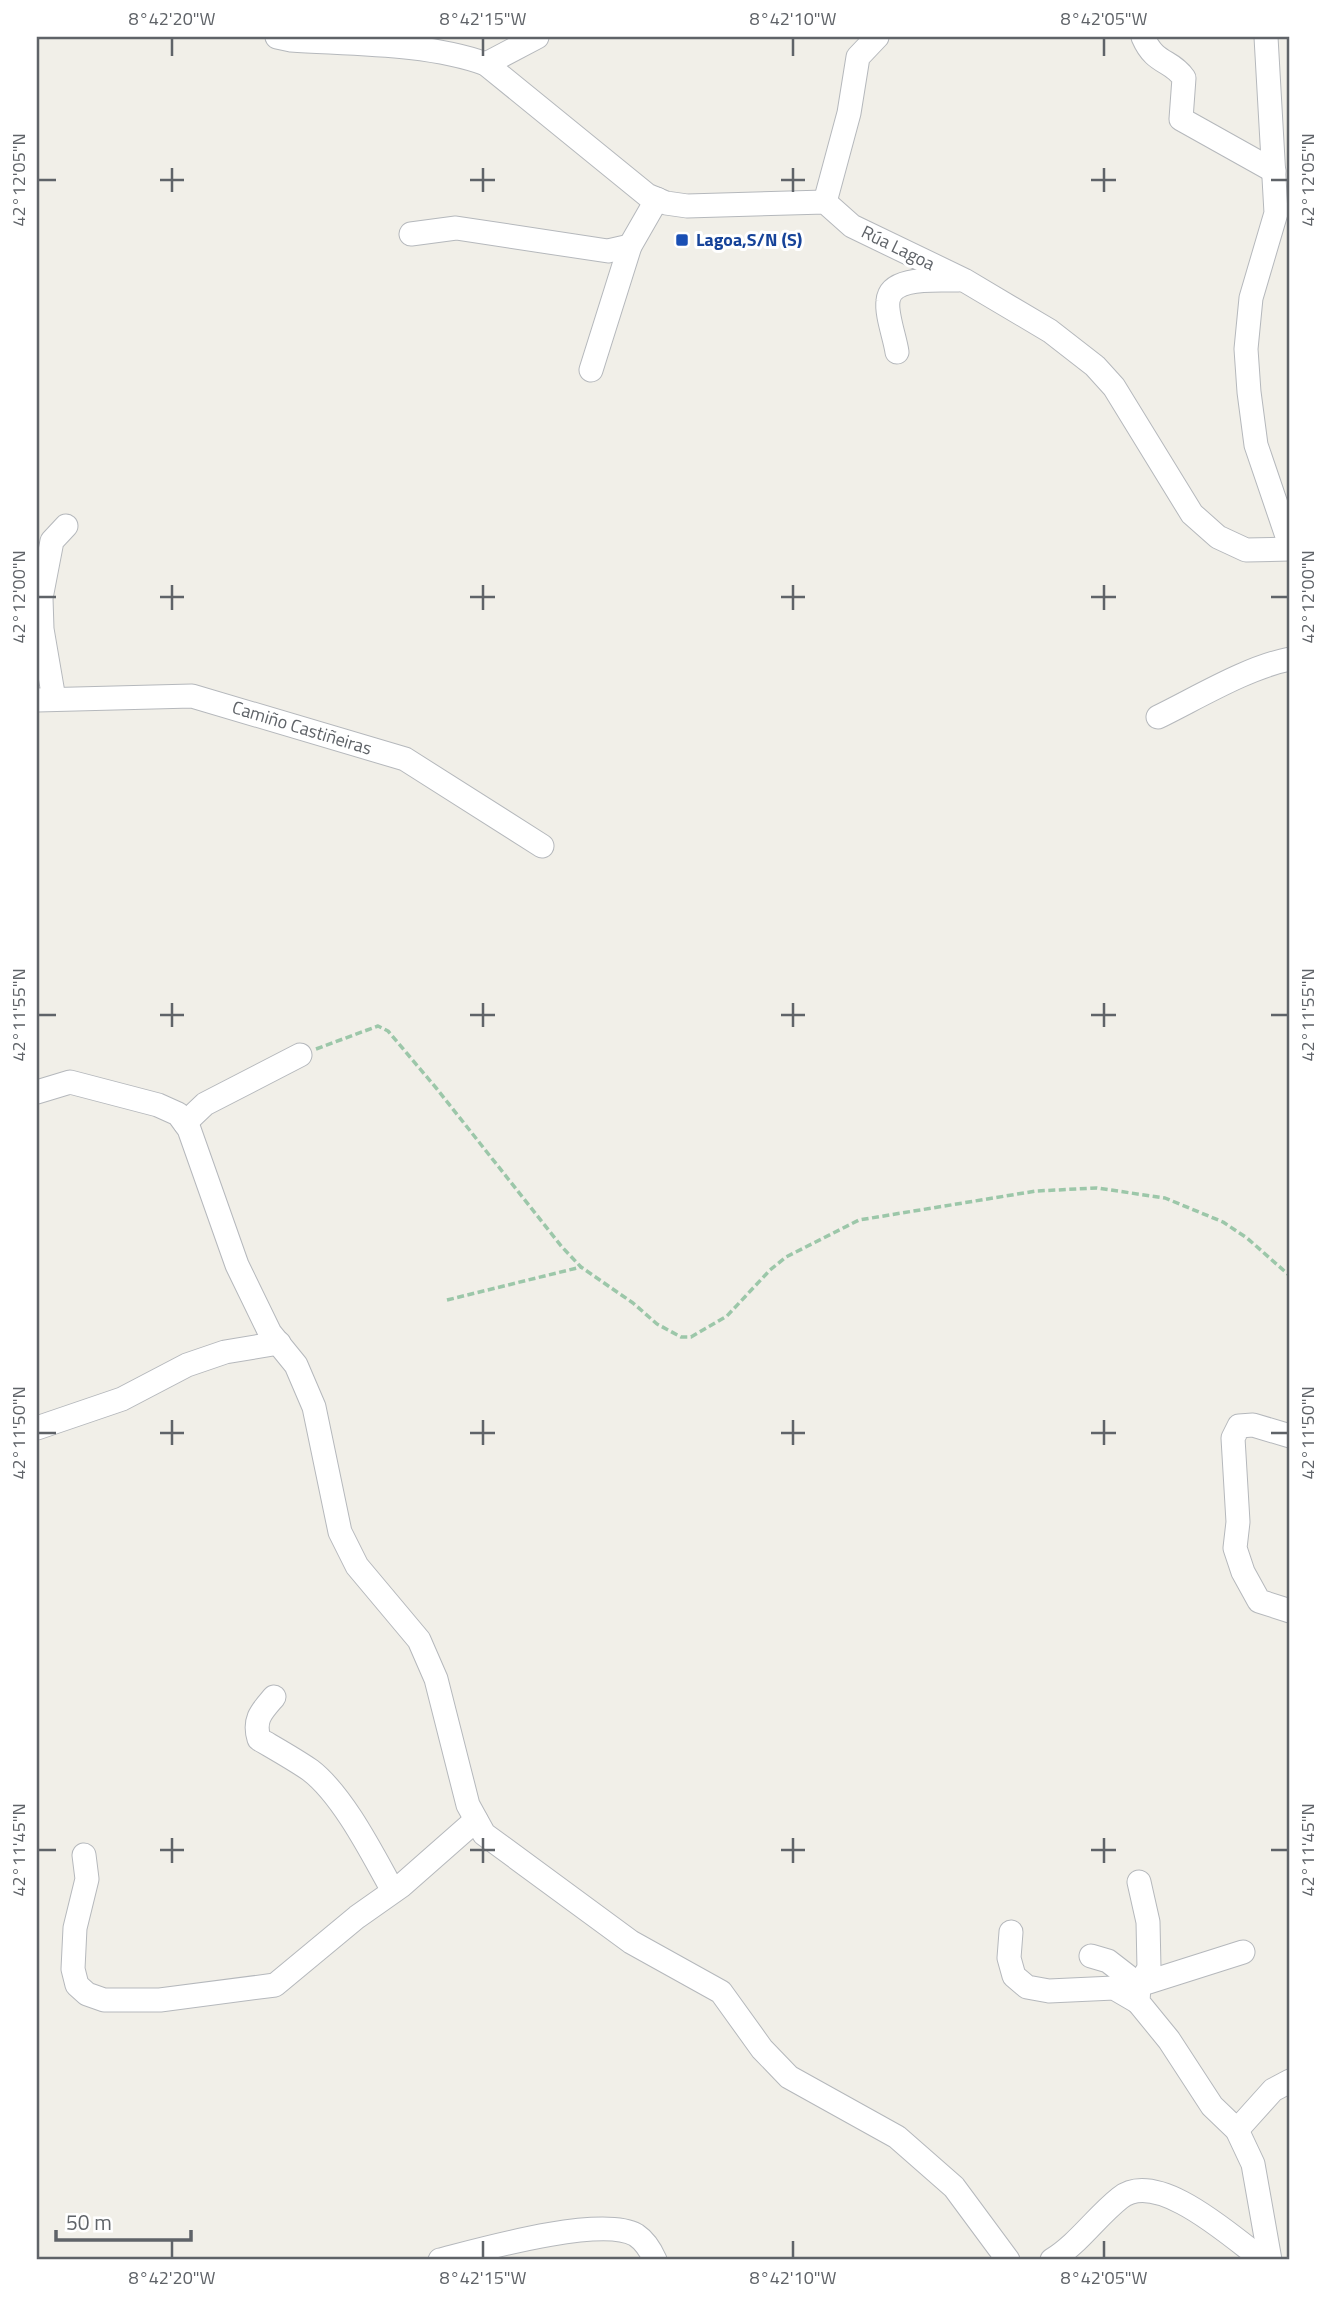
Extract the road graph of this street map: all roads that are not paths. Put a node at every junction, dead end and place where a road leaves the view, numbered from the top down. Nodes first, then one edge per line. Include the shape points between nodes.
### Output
1 (277, 37) edge
2 (537, 37) edge
3 (877, 37) edge
4 (1143, 37) edge
5 (1266, 37) edge
6 (486, 64) junction
7 (1274, 171) junction
8 (657, 199) junction
9 (825, 201) junction
10 (411, 234) dead end
11 (630, 246) junction
12 (964, 280) junction
13 (897, 352) dead end
14 (591, 370) dead end
15 (66, 526) dead end
16 (1290, 547) edge
17 (1290, 660) edge
18 (45, 699) edge
19 (1158, 718) dead end
20 (542, 846) dead end
21 (300, 1055) road end
22 (37, 1092) edge
23 (185, 1123) junction
24 (278, 1343) junction
25 (37, 1428) edge
26 (1290, 1436) edge
27 (1290, 1611) edge
28 (274, 1697) dead end
29 (476, 1820) junction
30 (83, 1855) dead end
31 (1139, 1882) dead end
32 (393, 1891) junction
33 (1011, 1932) dead end
34 (1243, 1952) dead end
35 (1091, 1956) dead end
36 (1138, 1993) junction
37 (1290, 2081) edge
38 (1237, 2130) junction
39 (440, 2260) edge
40 (655, 2260) edge
41 (1009, 2260) edge
42 (1052, 2260) edge
43 (1263, 2260) edge
44 (1270, 2260) edge

1 - 6 street via 403,48
2 - 6 street
3 - 9 street via 858,57 849,113
4 - 7 street via 1157,59 1184,78 1181,118
5 - 7 street
6 - 8 street
7 - 16 street via 1276,213 1251,298 1246,349 1256,445
8 - 9 street via 687,206
8 - 11 street
9 - 12 street, Rúa Lagoa via 852,226
10 - 11 street via 456,228 608,251
11 - 14 street
12 - 13 street via 909,281 894,289 888,300
12 - 16 street, Rúa Lagoa via 1050,331 1095,366 1114,387 1192,514 1218,537 1246,550
15 - 18 street via 52,541 41,598
17 - 19 street via 1221,686
18 - 20 street, Camiño Castiñeiras via 192,695 405,759
21 - 23 street via 205,1104
22 - 23 street via 70,1083 158,1105 178,1114
23 - 24 street via 237,1265
24 - 25 street via 225,1352 187,1365 122,1399
24 - 29 street via 296,1365 314,1407 340,1532 357,1566 419,1640 436,1679 468,1805
26 - 27 street via 1253,1425 1239,1426 1233,1438 1235,1548 1259,1601
28 - 32 street via 258,1715 259,1739 311,1771 328,1789 363,1836
29 - 32 street
29 - 41 street via 484,1835 631,1941 721,1992 762,2049 789,2077 897,2137 954,2187
30 - 32 street via 87,1879 75,1928 73,1969 77,1985 104,2000 160,2000 275,1984
31 - 36 street via 1149,1968
33 - 36 street via 1009,1958 1014,1976 1027,1987 1049,1991 1114,1988
34 - 36 street
35 - 36 street via 1108,1961
36 - 38 street via 1212,2106
37 - 38 street via 1272,2090
38 - 44 street via 1253,2164
39 - 40 street via 507,2242 611,2229 635,2235
42 - 43 street via 1135,2189 1159,2191 1194,2210

